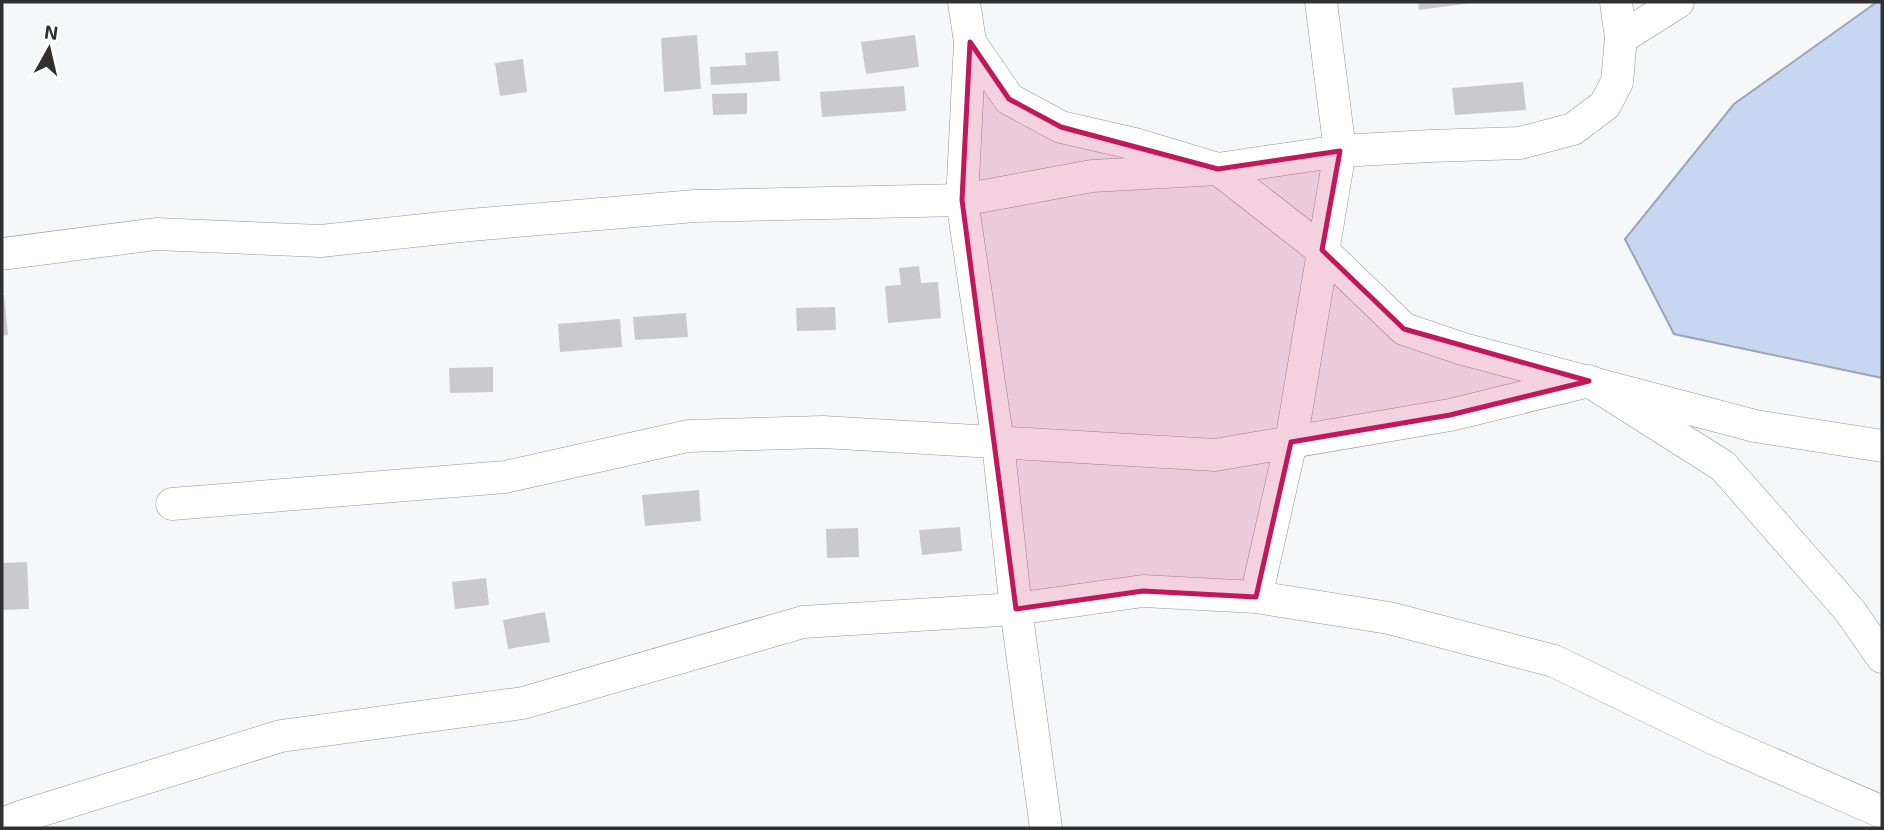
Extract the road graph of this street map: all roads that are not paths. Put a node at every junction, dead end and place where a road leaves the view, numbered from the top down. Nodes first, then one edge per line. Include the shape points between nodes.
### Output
1 (964, 2) edge
2 (1321, 2) edge
3 (1616, 2) edge
4 (1678, 2) edge
5 (1621, 38) junction
6 (970, 42) junction
7 (1340, 152) junction
8 (1218, 169) junction
9 (962, 200) junction
10 (1322, 250) junction
11 (2, 254) edge
12 (1589, 381) junction
13 (1291, 442) junction
14 (998, 443) junction
15 (1882, 446) edge
16 (172, 505) dead end
17 (1256, 597) junction
18 (1016, 609) junction
19 (1882, 657) edge
20 (1882, 812) edge
21 (2, 824) edge
22 (1046, 828) edge

1 - 6 street
2 - 7 street
3 - 5 street
4 - 5 street
5 - 7 street via 1617,82 1605,105 1573,129 1520,143
6 - 8 street via 1009,99 1061,127
6 - 9 street
7 - 8 street
7 - 10 street
8 - 9 street via 1093,176
8 - 10 street
9 - 11 street via 695,206 321,241 156,234
9 - 14 street
10 - 12 street via 1404,329
10 - 13 street
12 - 13 street via 1450,415
12 - 15 street via 1755,426
12 - 19 street via 1723,466 1850,611
13 - 14 street via 1215,455
13 - 17 street
14 - 16 street via 823,432 688,436 505,477
14 - 18 street
17 - 18 street via 1143,591
17 - 20 street via 1389,618 1554,661 1717,740
18 - 21 street via 803,622 523,703 281,736
18 - 22 street

